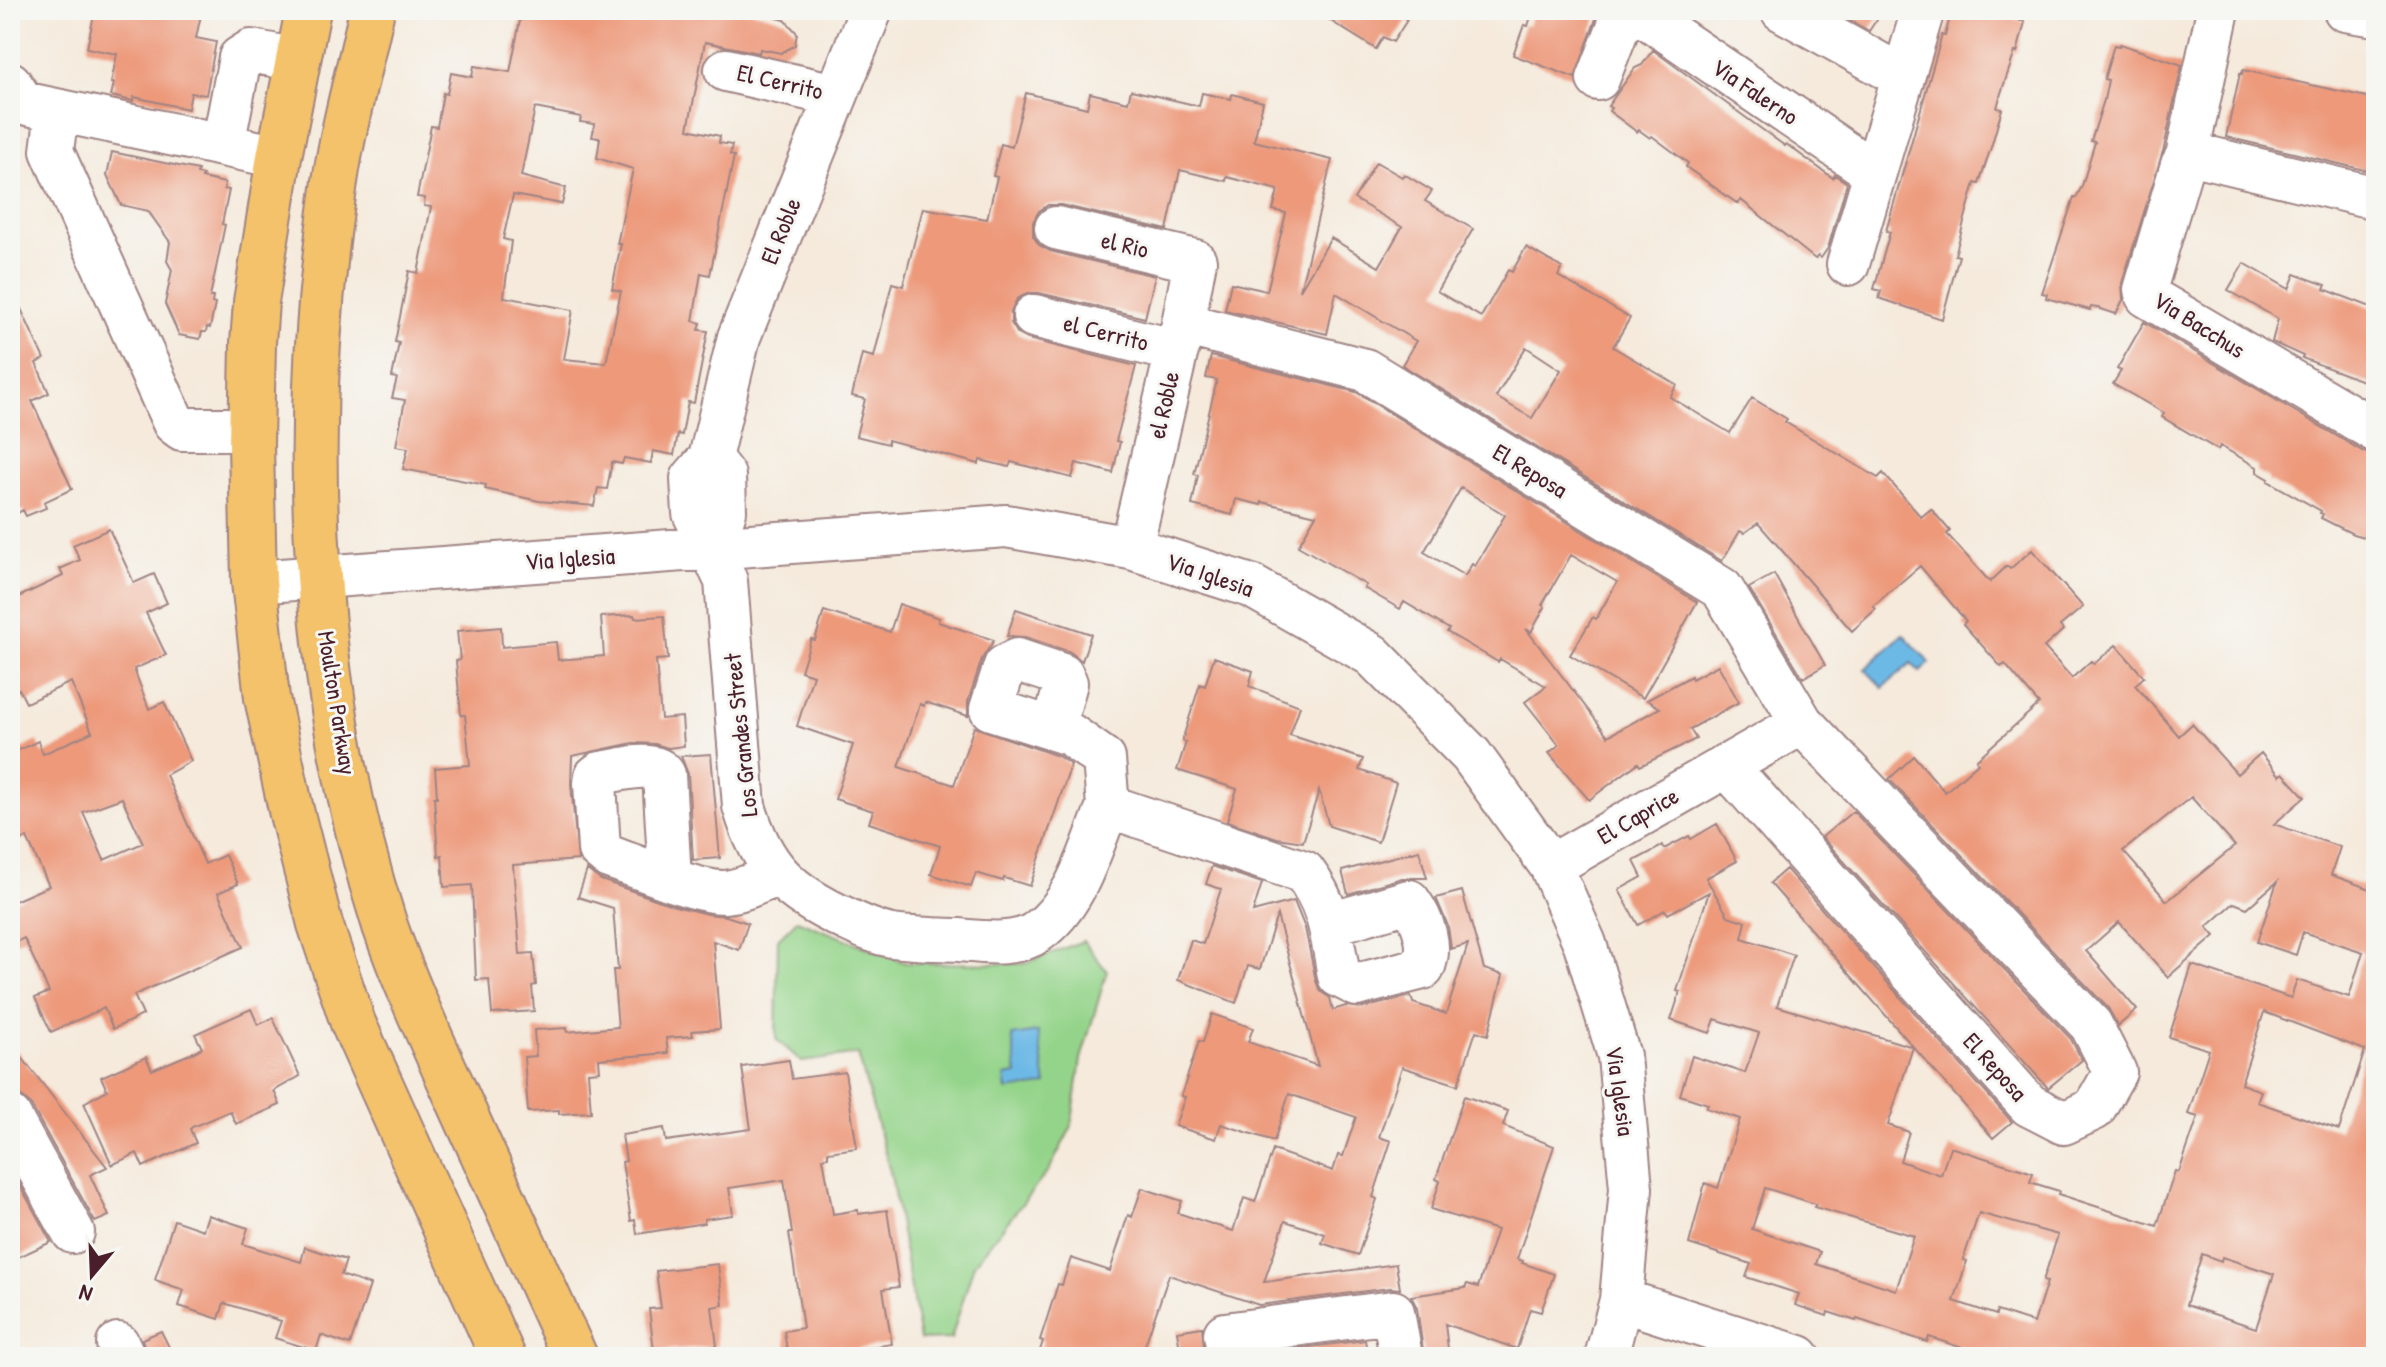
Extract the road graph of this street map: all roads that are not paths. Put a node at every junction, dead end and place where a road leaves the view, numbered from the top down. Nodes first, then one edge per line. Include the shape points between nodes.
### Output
1 (308, 10) edge
2 (372, 10) edge
3 (871, 10) edge
4 (1625, 10) edge
5 (1636, 10) edge
6 (1782, 10) edge
7 (1923, 10) edge
8 (2218, 10) edge
9 (2345, 10) edge
10 (2376, 15) edge
11 (298, 60) junction
12 (726, 70) dead end
13 (1903, 77) junction
14 (1598, 79) dead end
15 (10, 83) edge
16 (835, 95) junction
17 (57, 112) junction
18 (223, 145) junction
19 (2187, 156) junction
20 (279, 157) junction
21 (1875, 173) junction
22 (2376, 198) edge
23 (1056, 228) dead end
24 (1195, 261) joint
25 (1848, 264) dead end
26 (1034, 316) dead end
27 (1180, 337) junction
28 (251, 429) junction
29 (2376, 431) edge
30 (1131, 548) junction
31 (713, 549) junction
32 (320, 577) junction
33 (254, 582) junction
34 (991, 709) dead end
35 (1802, 723) junction
36 (1726, 765) junction
37 (1108, 806) junction
38 (1551, 866) junction
39 (778, 874) junction
40 (670, 878) dead end
41 (1330, 924) junction
42 (10, 1117) edge
43 (73, 1232) dead end
44 (1621, 1300) junction
45 (503, 1357) edge
46 (575, 1357) edge
47 (1229, 1357) edge
48 (1401, 1357) edge
49 (1606, 1357) edge
50 (1799, 1357) edge

1 - 11 main road
2 - 32 main road, Moulton Parkway via 333,191 321,288 314,408
3 - 16 street, El Roble
4 - 14 street
5 - 21 street, Via Falerno
6 - 13 street
7 - 13 street
8 - 19 street, Via Bacchus
9 - 10 street
11 - 18 street via 251,51 240,58
11 - 20 main road
12 - 16 street, El Cerrito
13 - 21 street
15 - 17 street via 23,103
16 - 31 street, El Roble via 739,337 710,458 724,476 725,511
17 - 18 street
17 - 28 street via 52,151 174,423 182,429
18 - 20 street
19 - 22 street
19 - 29 street, Via Bacchus via 2146,282 2147,296
20 - 28 main road via 256,302
21 - 25 street
23 - 24 street, el Rio
24 - 27 street, el Roble
26 - 27 street, el Cerrito
27 - 30 street, el Roble
27 - 35 street, El Reposa via 1365,370 1722,589
28 - 33 main road
30 - 31 street, Via Iglesia via 1006,526
30 - 38 street, Via Iglesia via 1251,586 1372,655 1471,755
31 - 32 street, Via Iglesia
31 - 39 street, Los Grandes Street via 726,581 744,806 758,848
32 - 33 street, Via Iglesia
32 - 46 main road, Moulton Parkway via 332,695 356,820 386,926
33 - 45 main road via 267,698 320,924 353,1023
34 - 37 street, Los Grandes Street via 1069,734 1104,759
35 - 36 street
35 - 36 street, El Reposa via 2091,1025 2115,1072 2094,1109 2064,1123 2029,1105
36 - 38 street, El Caprice
37 - 39 street, Los Grandes Street via 1076,885 1059,912 1035,934 1017,940 884,934 812,904
37 - 41 street via 1304,872 1321,895
38 - 44 street, Via Iglesia via 1585,944 1619,1056 1631,1188
39 - 40 street via 724,892
41 - 41 street via 1339,976 1357,985 1423,968 1430,954 1419,914 1409,901
42 - 43 street
44 - 49 street, Via Iglesia
44 - 50 street
47 - 48 street via 1225,1334 1393,1312

